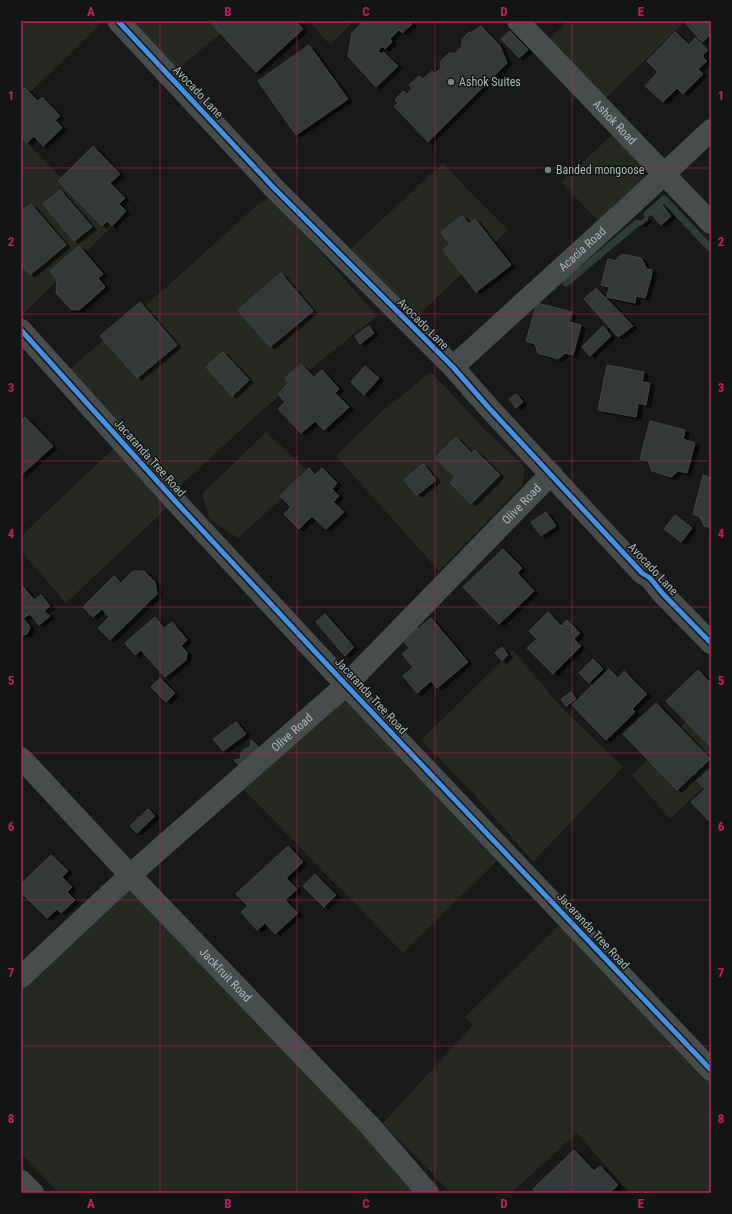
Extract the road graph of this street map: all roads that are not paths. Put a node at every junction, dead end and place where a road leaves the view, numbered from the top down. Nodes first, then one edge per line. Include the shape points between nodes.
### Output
1 (118, 21) edge
2 (518, 21) edge
3 (711, 130) edge
4 (665, 174) junction
5 (711, 223) edge
6 (21, 330) edge
7 (453, 367) junction
8 (550, 474) junction
9 (711, 643) edge
10 (346, 685) junction
11 (21, 758) edge
12 (130, 875) junction
13 (21, 977) edge
14 (711, 1070) edge
15 (21, 1181) edge
16 (33, 1193) edge
17 (428, 1193) edge

1 - 7 street, Avocado Lane via 273,187
2 - 4 street, Ashok Road
3 - 4 street, Acacia Road
4 - 5 street, Ashok Road
4 - 7 street, Acacia Road
6 - 10 street, Jacaranda Tree Road
7 - 8 street, Avocado Lane
8 - 9 street, Avocado Lane
8 - 10 street, Olive Road
10 - 12 street, Olive Road
10 - 14 street, Jacaranda Tree Road
11 - 12 street, Jackfruit Road
12 - 13 street, Olive Road
12 - 17 street, Jackfruit Road via 371,1127
15 - 16 street

